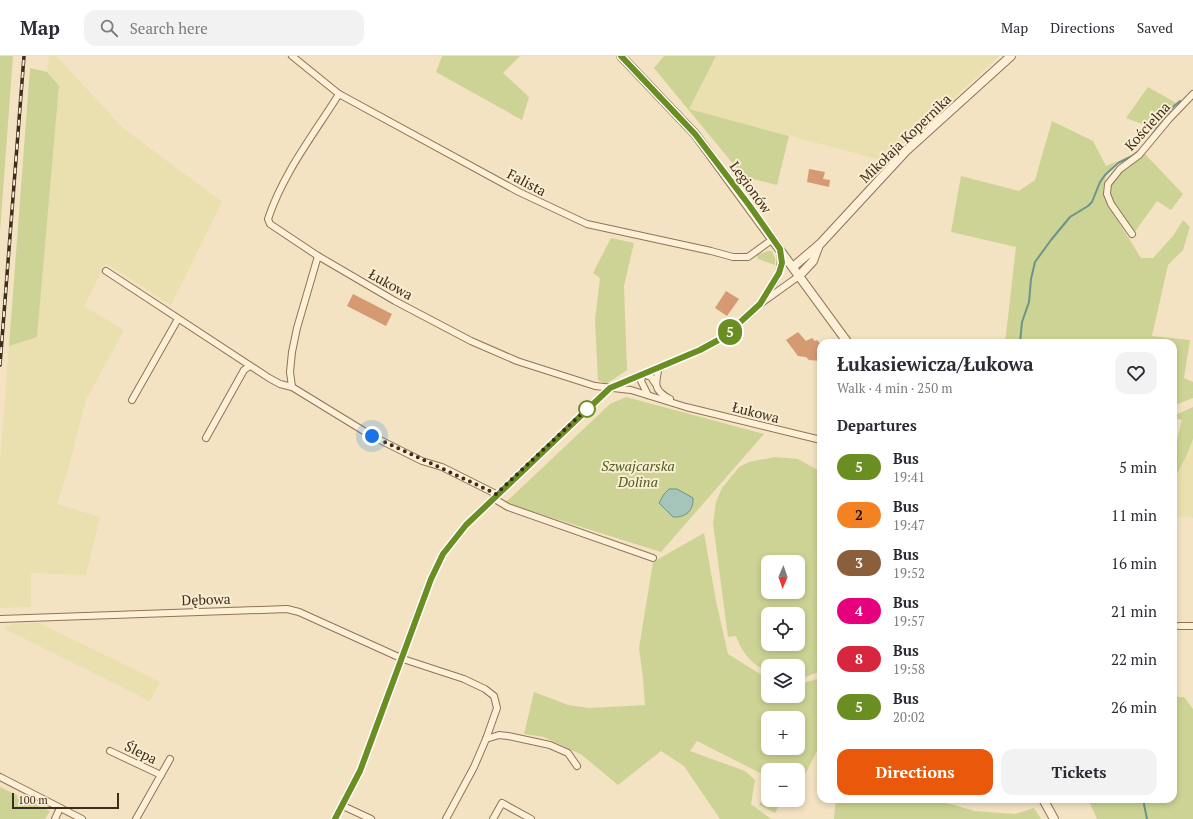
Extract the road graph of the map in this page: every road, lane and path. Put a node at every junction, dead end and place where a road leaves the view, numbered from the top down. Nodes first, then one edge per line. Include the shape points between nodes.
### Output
1 (292, 56) edge
2 (621, 56) edge
3 (1011, 56) edge
4 (339, 94) junction
5 (1193, 94) edge
6 (1132, 234) dead end
7 (773, 239) junction
8 (821, 243) junction
9 (780, 249) junction
10 (318, 256) junction
11 (793, 267) junction
12 (106, 272) dead end
13 (779, 273) junction
14 (799, 276) junction
15 (760, 304) junction
16 (178, 319) junction
17 (845, 339) edge
18 (250, 366) junction
19 (659, 367) junction
20 (643, 374) junction
21 (655, 383) junction
22 (292, 387) junction
23 (610, 388) junction
24 (648, 395) junction
25 (132, 400) dead end
26 (686, 407) junction
27 (206, 438) dead end
28 (817, 439) edge
29 (495, 496) junction
30 (653, 558) dead end
31 (0, 619) edge
32 (1179, 626) dead end
33 (1193, 626) edge
34 (403, 659) junction
35 (486, 739) junction
36 (110, 751) dead end
37 (170, 759) dead end
38 (577, 766) dead end
39 (161, 775) junction
40 (0, 777) edge
41 (1045, 803) edge
42 (343, 806) junction
43 (60, 808) junction
44 (55, 819) edge
45 (82, 819) edge
46 (136, 819) edge
47 (335, 819) edge
48 (371, 819) edge
49 (446, 819) edge
50 (493, 819) edge
51 (530, 819) edge
52 (1054, 819) edge

1 - 4 street, Falista
2 - 7 street, Legionów via 695,134
3 - 8 street, Mikołaja Kopernika via 906,152
4 - 7 street, Falista via 519,192 587,224 732,257 748,257
4 - 10 street, Łukowa via 285,178 268,219 270,224
5 - 6 street, Kościelna via 1139,155 1120,169 1108,184 1107,194 1111,204
7 - 9 street, Legionów
8 - 11 street, Mikołaja Kopernika
8 - 14 street, Mikołaja Kopernika via 813,261
9 - 11 street, Legionów
9 - 13 street via 782,263
10 - 22 street via 292,352
10 - 23 street, Łukowa via 471,341 517,361 595,386
11 - 13 street
11 - 14 street, Legionów
12 - 16 street
13 - 15 street
14 - 15 street
14 - 17 street, Legionów
15 - 19 street via 724,337
16 - 18 street
16 - 25 street
18 - 22 street via 280,384
18 - 27 street via 244,370
19 - 20 street
19 - 21 street
20 - 21 street, Łukowa via 651,377
20 - 23 street
20 - 24 street via 642,381
21 - 26 street, Łukowa via 663,395
22 - 29 street via 372,436 422,461 442,467
23 - 24 street, Łukowa via 625,388
23 - 29 street
24 - 26 street, Łukowa
26 - 28 street, Łukowa
29 - 30 street via 508,507
29 - 34 street via 466,525 443,554 431,579
31 - 34 street, Dębowa via 288,609
32 - 33 street
34 - 35 street, Dębowa via 456,676 494,696 497,708
34 - 42 street via 360,771
35 - 38 street via 499,735 550,745 568,753
35 - 49 street, Dębowa
36 - 39 street, Ślepa
37 - 39 street, Ślepa
39 - 46 street, Ślepa
40 - 43 street
41 - 52 street
42 - 47 street
42 - 48 street
43 - 44 street
43 - 45 street
50 - 51 street via 502,803

